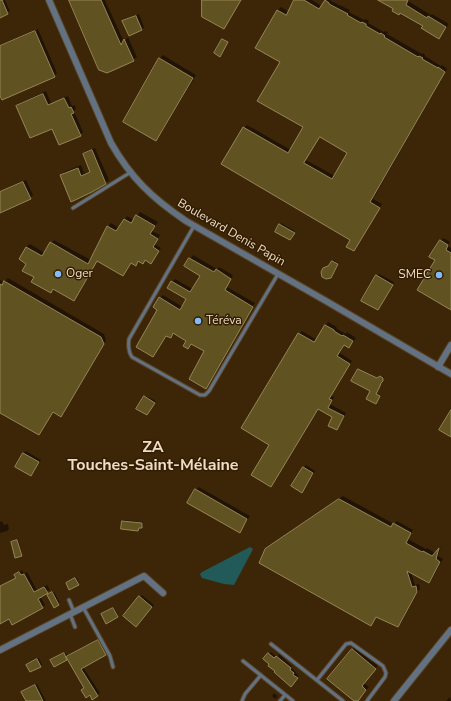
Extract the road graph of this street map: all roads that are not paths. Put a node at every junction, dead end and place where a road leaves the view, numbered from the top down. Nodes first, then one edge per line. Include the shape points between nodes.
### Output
1 (50, 0) edge
2 (131, 172) junction
3 (73, 208) dead end
4 (194, 226) junction
5 (278, 274) junction
6 (451, 345) edge
7 (438, 367) junction
8 (451, 374) edge
9 (163, 593) dead end
10 (69, 600) dead end
11 (83, 607) junction
12 (72, 613) junction
13 (76, 627) dead end
14 (451, 630) edge
15 (271, 644) dead end
16 (0, 650) edge
17 (243, 661) dead end
18 (113, 667) dead end
19 (261, 675) junction
20 (317, 680) junction
21 (285, 695) junction
22 (242, 701) edge
23 (280, 701) edge
24 (293, 701) edge
25 (343, 701) edge
26 (367, 701) edge
27 (394, 701) edge

1 - 2 street, Boulevard Denis Papin via 111,143
2 - 3 lane
2 - 4 street, Boulevard Denis Papin via 149,193
4 - 5 street, Boulevard Denis Papin
4 - 5 lane via 129,339 128,351 132,357 200,395 205,395
5 - 7 street, Boulevard Denis Papin
6 - 7 street
7 - 8 street, Boulevard Denis Papin
9 - 11 street via 144,576
10 - 12 lane
11 - 12 street
11 - 18 lane via 110,656
12 - 13 lane
12 - 16 street
14 - 27 street
15 - 20 lane
17 - 19 lane
19 - 21 lane
19 - 22 lane
20 - 25 lane
20 - 26 lane via 346,644 352,643 383,666 386,674
21 - 23 lane
21 - 24 lane

